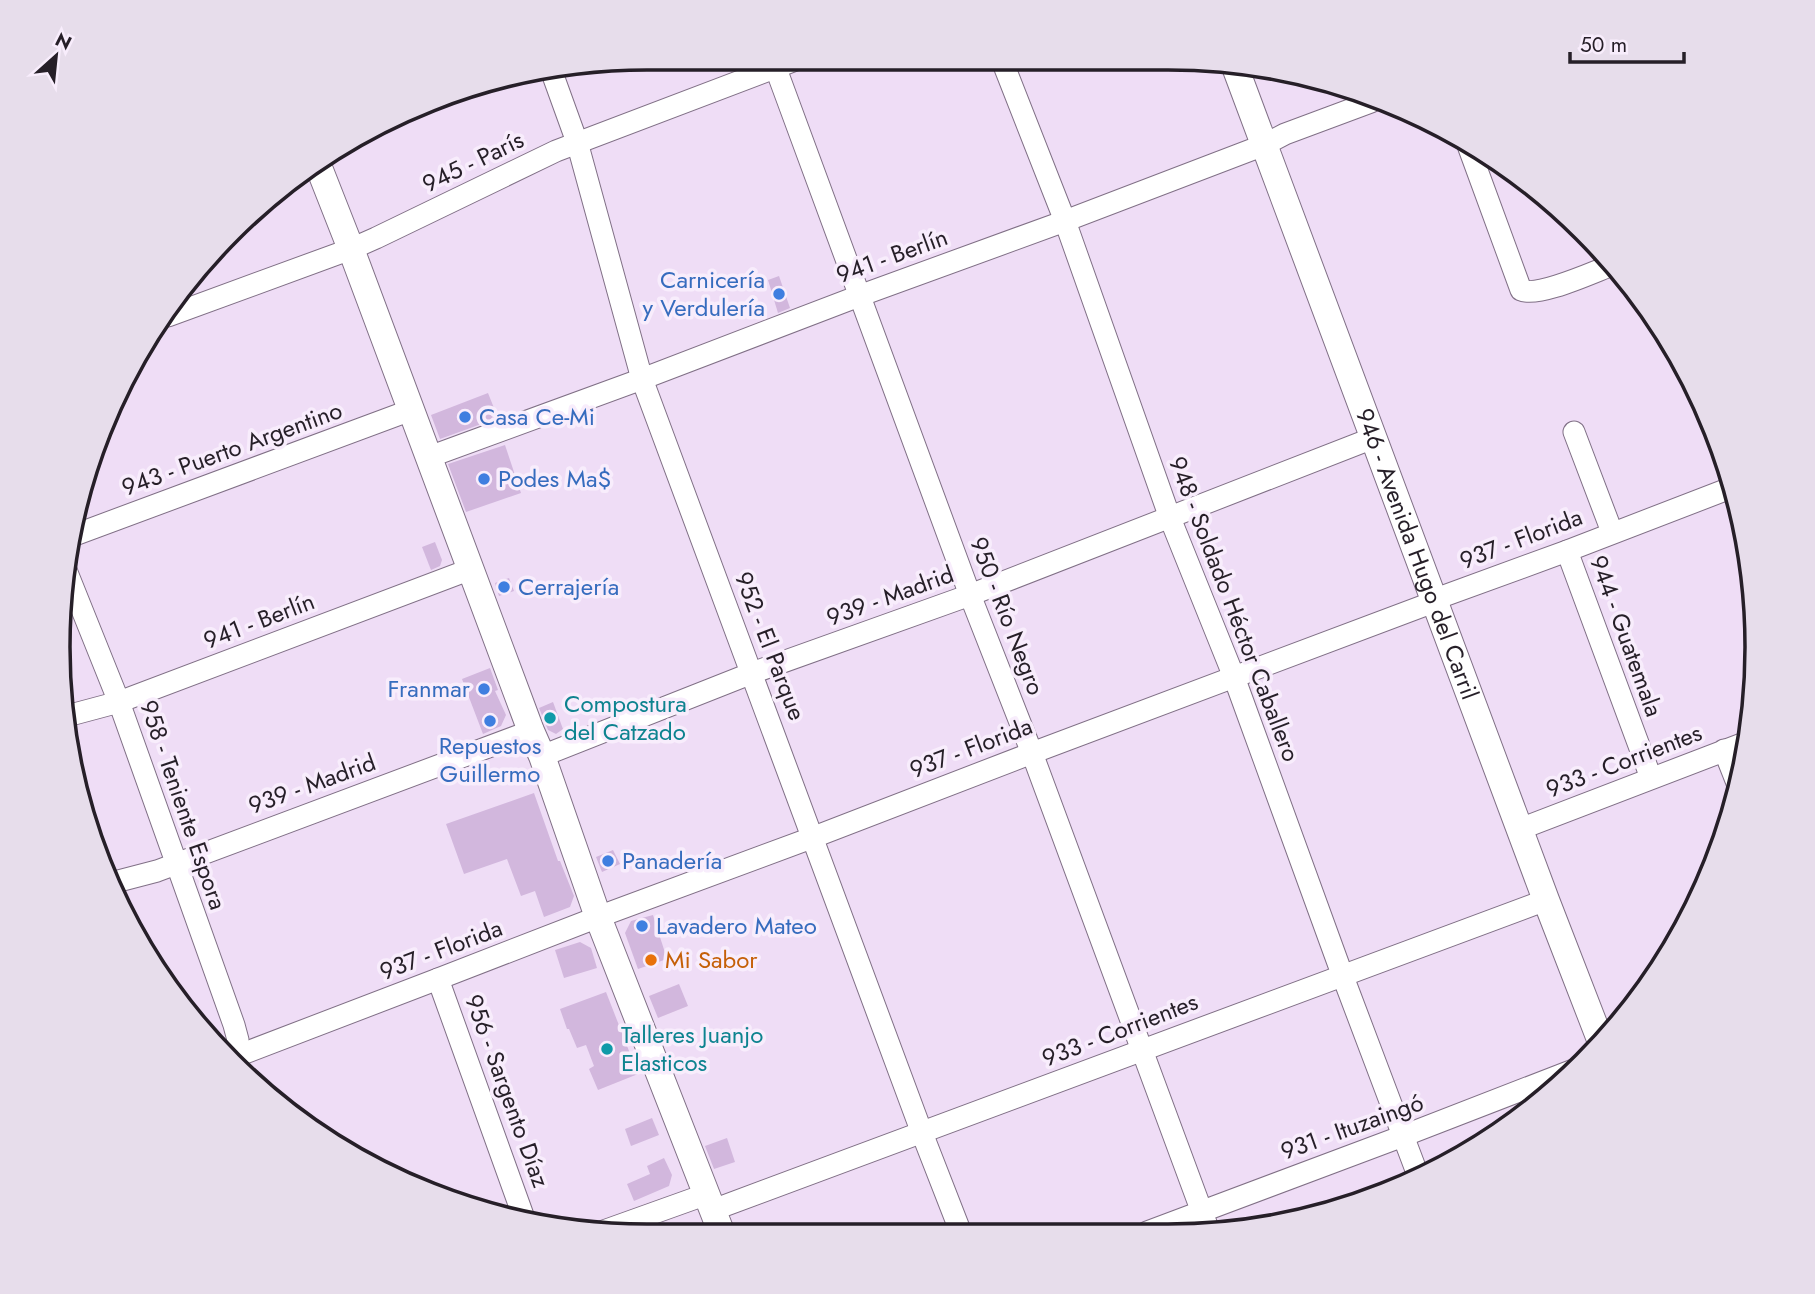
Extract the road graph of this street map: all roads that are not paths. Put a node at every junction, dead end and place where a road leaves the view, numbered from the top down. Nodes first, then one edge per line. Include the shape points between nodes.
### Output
1 (757, 70) edge
2 (777, 70) edge
3 (1006, 70) edge
4 (1238, 74) edge
5 (554, 78) edge
6 (1363, 105) edge
7 (577, 142) junction
8 (1264, 145) junction
9 (1473, 157) edge
10 (320, 171) edge
11 (1065, 221) junction
12 (351, 249) junction
13 (1603, 268) edge
14 (859, 296) junction
15 (177, 313) edge
16 (642, 379) junction
17 (411, 410) junction
18 (1574, 432) dead end
19 (1373, 438) junction
20 (429, 457) junction
21 (1723, 491) edge
22 (1170, 518) junction
23 (1612, 532) junction
24 (81, 533) edge
25 (1567, 551) junction
26 (471, 569) junction
27 (73, 588) edge
28 (970, 595) junction
29 (1434, 600) junction
30 (752, 673) junction
31 (1234, 677) junction
32 (119, 702) junction
33 (74, 714) edge
34 (531, 730) junction
35 (1736, 746) edge
36 (1724, 750) junction
37 (1032, 753) junction
38 (542, 756) junction
39 (1732, 769) edge
40 (1651, 778) junction
41 (1520, 829) junction
42 (814, 837) junction
43 (176, 863) junction
44 (120, 881) edge
45 (1546, 900) junction
46 (598, 917) junction
47 (1342, 974) junction
48 (438, 979) junction
49 (1597, 1032) edge
50 (1142, 1049) junction
51 (236, 1051) edge
52 (241, 1057) edge
53 (1550, 1079) edge
54 (922, 1133) junction
55 (1403, 1136) junction
56 (1415, 1168) edge
57 (521, 1210) edge
58 (1202, 1211) junction
59 (714, 1213) edge
60 (1206, 1223) edge
61 (650, 1224) edge
62 (957, 1224) edge
63 (1168, 1224) edge

1 - 7 street, 945 - París
2 - 14 street, 950 - Río Negro
3 - 11 street, 948 - Soldado Héctor Caballero
4 - 8 main road, 946 - Avenida Hugo del Carril
5 - 7 street, 952 - El Parque
6 - 8 street, 941 - Berlín
7 - 12 street, 945 - París
7 - 16 street, 952 - El Parque
8 - 11 street, 941 - Berlín
8 - 19 main road, 946 - Avenida Hugo del Carril
9 - 13 street via 1521,290 1543,290
10 - 12 main road
11 - 14 street, 941 - Berlín
11 - 22 street, 948 - Soldado Héctor Caballero
12 - 15 street, 945 - París
12 - 17 main road
14 - 16 street, 941 - Berlín
14 - 28 street, 950 - Río Negro
16 - 20 street, 941 - Berlín
16 - 30 street, 952 - El Parque
17 - 20 main road
17 - 24 street, 943 - Puerto Argentino
18 - 23 street, 944 - Guatemala
19 - 22 street, 939 - Madrid
19 - 29 main road, 946 - Avenida Hugo del Carril
20 - 26 main road
21 - 23 street, 937 - Florida
22 - 28 street, 939 - Madrid
22 - 31 street, 948 - Soldado Héctor Caballero
23 - 25 street, 937 - Florida
25 - 29 street, 937 - Florida
25 - 40 street, 944 - Guatemala
26 - 32 street, 941 - Berlín
26 - 34 main road
27 - 32 street, 958 - Teniente Espora
28 - 30 street, 939 - Madrid
28 - 37 street, 950 - Río Negro
29 - 31 street, 937 - Florida
29 - 41 main road, 946 - Avenida Hugo del Carril
30 - 38 street, 939 - Madrid
30 - 42 street, 952 - El Parque
31 - 37 street, 937 - Florida
31 - 47 street, 948 - Soldado Héctor Caballero
32 - 33 street, 941 - Berlín
32 - 43 street, 958 - Teniente Espora
34 - 38 main road
34 - 43 street, 939 - Madrid
35 - 36 street, 933 - Corrientes
36 - 39 street
36 - 40 street, 933 - Corrientes
37 - 42 street, 937 - Florida
37 - 50 street, 950 - Río Negro
38 - 46 main road
40 - 41 street, 933 - Corrientes
41 - 45 main road, 946 - Avenida Hugo del Carril
42 - 46 street, 937 - Florida
42 - 54 street, 952 - El Parque
43 - 44 street, 939 - Madrid
43 - 51 street, 958 - Teniente Espora via 234,1025
45 - 47 street, 933 - Corrientes
45 - 49 main road, 946 - Avenida Hugo del Carril
46 - 48 street, 937 - Florida
46 - 59 main road
47 - 50 street, 933 - Corrientes
47 - 55 street, 948 - Soldado Héctor Caballero
48 - 52 street, 937 - Florida
48 - 57 street, 956 - Sargento Díaz
50 - 54 street, 933 - Corrientes
50 - 58 street, 950 - Río Negro
53 - 55 street, 931 - Ituzaingó
54 - 59 street, 933 - Corrientes
54 - 62 street, 952 - El Parque
55 - 56 street, 948 - Soldado Héctor Caballero
55 - 58 street, 931 - Ituzaingó
58 - 60 street, 950 - Río Negro
58 - 63 street, 931 - Ituzaingó
59 - 61 street, 933 - Corrientes

